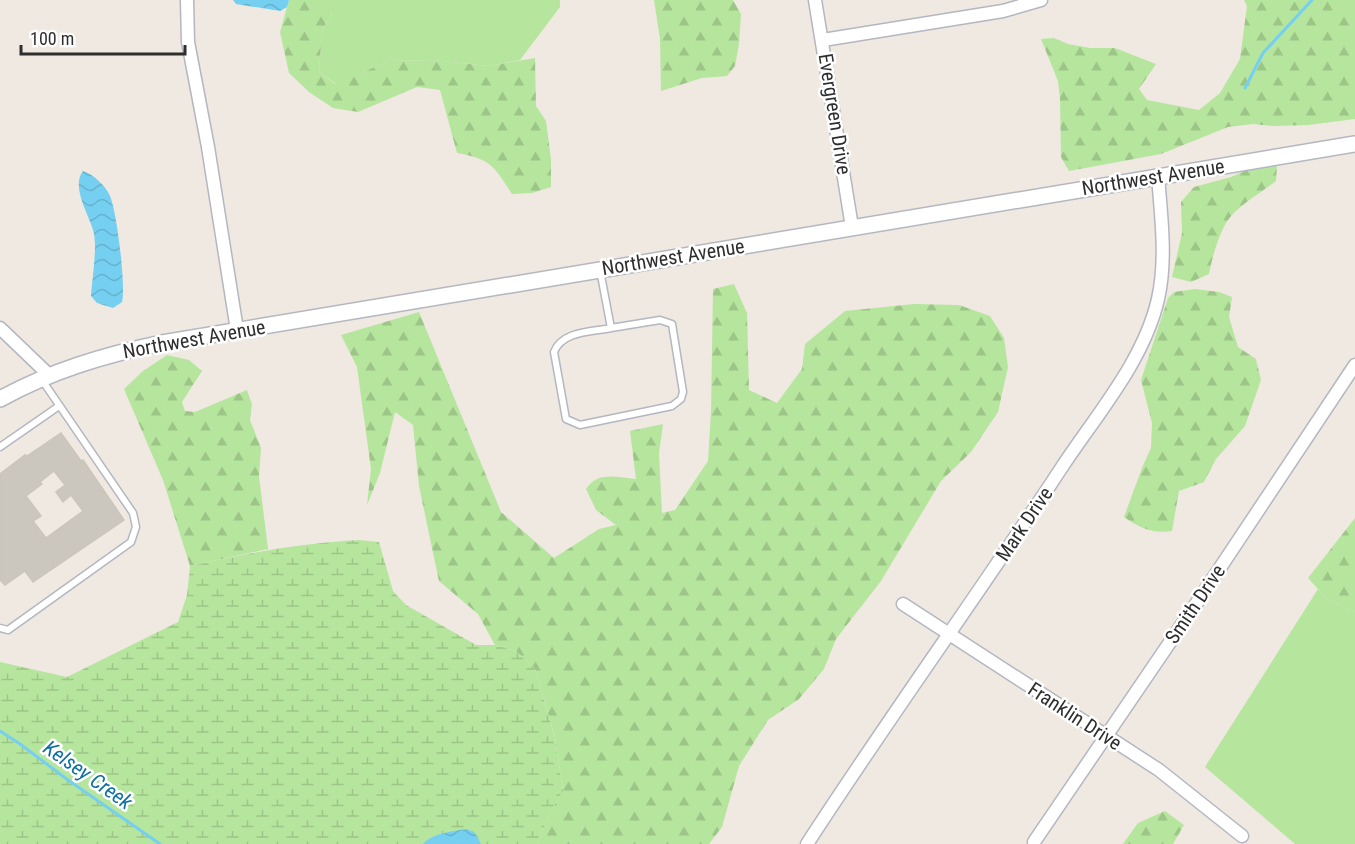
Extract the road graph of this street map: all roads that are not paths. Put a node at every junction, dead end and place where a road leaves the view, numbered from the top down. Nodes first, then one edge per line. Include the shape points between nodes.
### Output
1 (187, 0) edge
2 (815, 0) edge
3 (1041, 0) edge
4 (823, 40) junction
5 (1355, 144) edge
6 (1158, 176) junction
7 (852, 227) junction
8 (600, 270) junction
9 (0, 328) edge
10 (611, 328) junction
11 (237, 330) junction
12 (1355, 365) edge
13 (45, 377) junction
14 (0, 399) edge
15 (59, 406) junction
16 (0, 447) edge
17 (903, 604) dead end
18 (0, 628) edge
19 (950, 634) junction
20 (1106, 736) junction
21 (1242, 836) dead end
22 (1034, 842) dead end
23 (807, 844) edge

1 - 11 street via 188,42
2 - 4 street, Evergreen Drive
3 - 4 street via 1003,11
4 - 7 street, Evergreen Drive
5 - 6 street, Northwest Avenue
6 - 7 street, Northwest Avenue
6 - 19 street, Mark Drive via 1161,281 1140,348
7 - 8 street, Northwest Avenue
8 - 10 lane
8 - 11 street, Northwest Avenue
9 - 13 street
10 - 10 lane via 564,338 557,344 554,352 566,419 572,423 580,425 672,406 681,399 672,324 660,320
11 - 13 street, Northwest Avenue via 127,350
12 - 20 street, Smith Drive
13 - 14 street, Northwest Avenue
13 - 15 lane
15 - 16 lane
15 - 18 lane via 133,513 136,527 130,542 8,630
17 - 19 street, Franklin Drive
19 - 20 street, Franklin Drive
19 - 23 street, Mark Drive
20 - 21 street, Franklin Drive via 1159,770
20 - 22 street, Smith Drive

